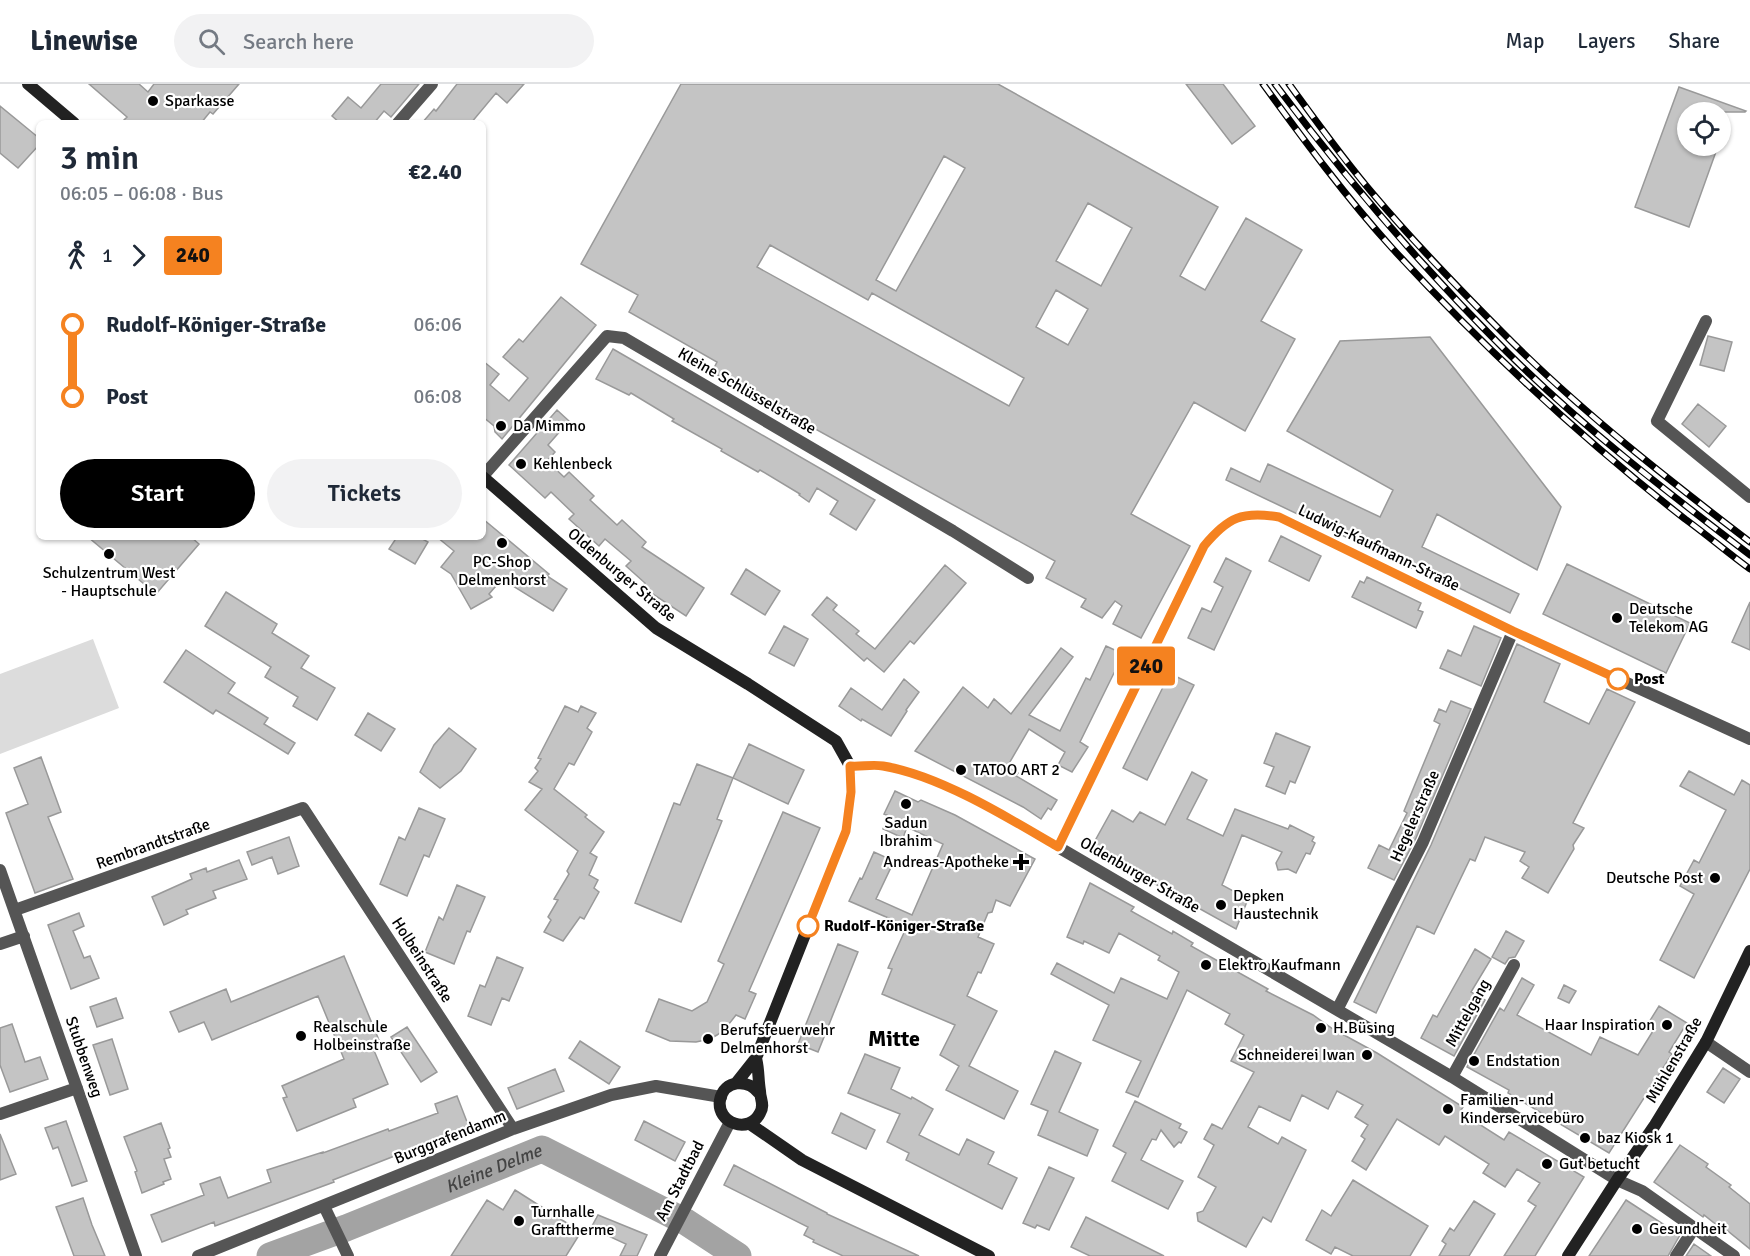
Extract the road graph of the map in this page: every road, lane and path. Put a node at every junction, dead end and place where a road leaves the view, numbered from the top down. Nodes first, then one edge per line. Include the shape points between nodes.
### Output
1 (28, 84) edge
2 (432, 84) edge
3 (70, 120) edge
4 (401, 120) edge
5 (1706, 321) dead end
6 (486, 474) edge
7 (486, 480) edge
8 (1750, 497) edge
9 (1028, 578) dead end
10 (1513, 631) junction
11 (1750, 739) edge
12 (850, 766) junction
13 (303, 808) joint
14 (1058, 847) junction
15 (0, 870) edge
16 (15, 910) junction
17 (24, 936) junction
18 (0, 944) edge
19 (1750, 951) edge
20 (1514, 965) dead end
21 (1337, 1010) junction
22 (1706, 1042) junction
23 (756, 1058) junction
24 (1750, 1072) edge
25 (1452, 1077) junction
26 (737, 1082) junction
27 (77, 1088) junction
28 (759, 1093) junction
29 (721, 1097) junction
30 (0, 1114) edge
31 (760, 1114) junction
32 (730, 1122) junction
33 (750, 1124) junction
34 (513, 1129) junction
35 (783, 1145) junction
36 (1617, 1180) junction
37 (324, 1206) junction
38 (1695, 1227) junction
39 (136, 1256) edge
40 (198, 1256) edge
41 (348, 1256) edge
42 (660, 1256) edge
43 (989, 1256) edge
44 (1568, 1256) edge
45 (1676, 1256) edge
46 (1734, 1256) edge

1 - 3 main road
2 - 4 street
5 - 8 street via 1657,422
6 - 9 street, Kleine Schlüsselstraße via 607,336 624,338
7 - 12 main road, Oldenburger Straße via 656,628 836,741
10 - 11 street, Ludwig-Kaufmann-Straße
10 - 14 street, Ludwig-Kaufmann-Straße via 1279,517 1238,516 1204,546
10 - 21 street, Hegelerstraße via 1423,842
12 - 14 street, Oldenburger Straße via 880,765 920,776 970,798
12 - 23 main road via 846,831
13 - 16 street, Rembrandtstraße
13 - 34 street, Holbeinstraße
14 - 21 street, Oldenburger Straße
15 - 16 street, Stubbenweg
16 - 17 street, Stubbenweg
17 - 18 street
17 - 27 street, Stubbenweg
19 - 22 main road, Mühlenstraße
20 - 25 street, Mittelgang
21 - 25 street, Oldenburger Straße
22 - 24 street
22 - 36 main road, Mühlenstraße
23 - 26 main road
23 - 28 main road
25 - 36 street, Oldenburger Straße
26 - 28 main road via 748,1083
26 - 29 main road
27 - 30 street
27 - 39 street, Stubbenweg
28 - 31 main road
29 - 32 main road via 722,1113
29 - 34 street, Burggrafendamm via 656,1086 611,1095
31 - 33 main road
31 - 35 main road
32 - 33 main road
32 - 42 street, Am Stadtbad
33 - 35 main road
34 - 37 street, Burggrafendamm
35 - 43 main road via 834,1178
36 - 38 street, Oldenburger Straße via 1642,1191
36 - 44 main road, Mühlenstraße
37 - 40 street, Burggrafendamm
37 - 41 street
38 - 45 street
38 - 46 street, Oldenburger Straße

